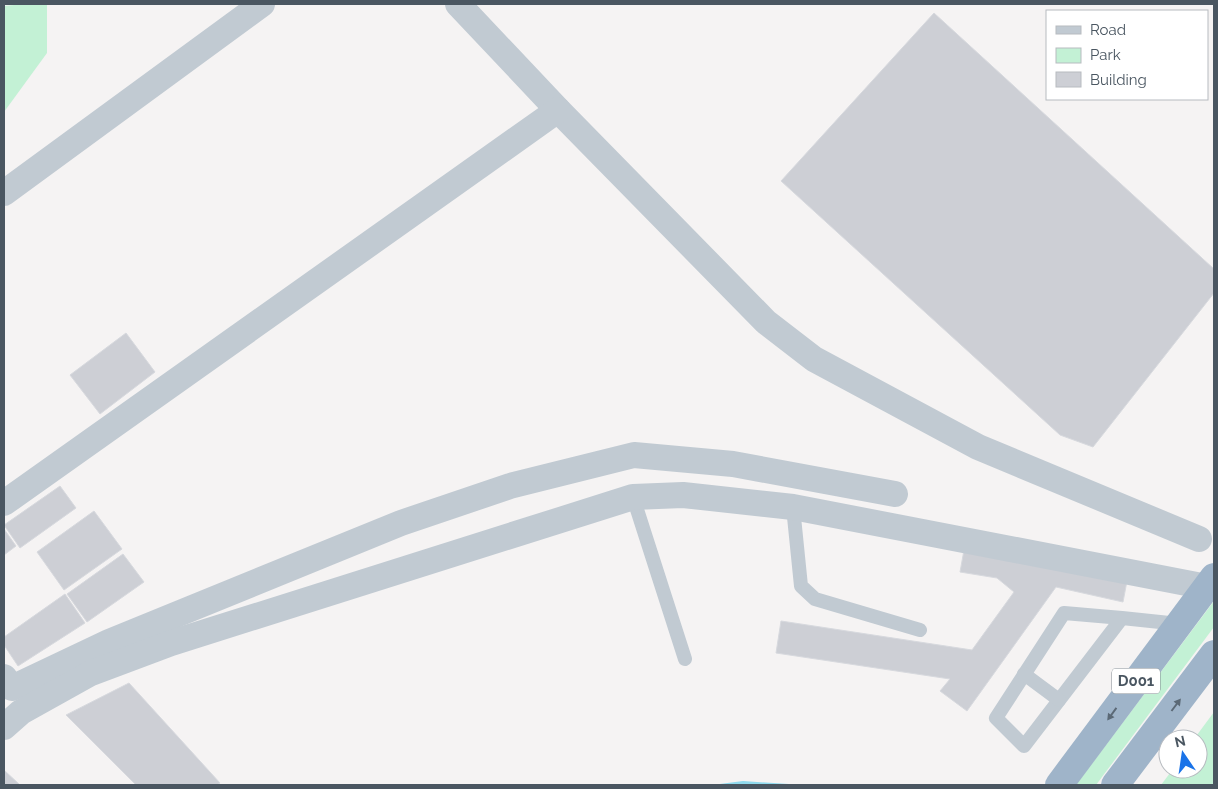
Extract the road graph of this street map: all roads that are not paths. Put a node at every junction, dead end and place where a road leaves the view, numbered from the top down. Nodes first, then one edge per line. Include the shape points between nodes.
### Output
1 (262, 4) edge
2 (458, 4) edge
3 (558, 110) junction
4 (4, 193) edge
5 (895, 494) dead end
6 (632, 497) junction
7 (4, 503) edge
8 (793, 507) junction
9 (1199, 538) dead end
10 (1210, 582) edge
11 (1122, 618) junction
12 (1179, 624) junction
13 (920, 630) dead end
14 (1214, 654) edge
15 (686, 659) dead end
16 (1024, 674) junction
17 (4, 677) edge
18 (1059, 700) junction
19 (4, 727) edge
20 (1059, 785) edge
21 (1115, 785) edge

1 - 4 street
2 - 3 street
3 - 7 street
3 - 9 street via 766,322 814,359 978,447
5 - 17 street via 733,464 634,455 510,486 401,523 109,642 12,688
6 - 8 street via 683,495
6 - 15 lane
6 - 19 street via 171,643 91,673 20,712
8 - 10 street
8 - 13 lane via 802,586 815,599
10 - 12 highway, D001
11 - 12 lane
11 - 16 lane via 1064,613
11 - 18 lane
12 -> 20 highway, D001
21 -> 14 highway, D001
16 - 18 lane
16 - 18 lane via 996,718 1024,746

